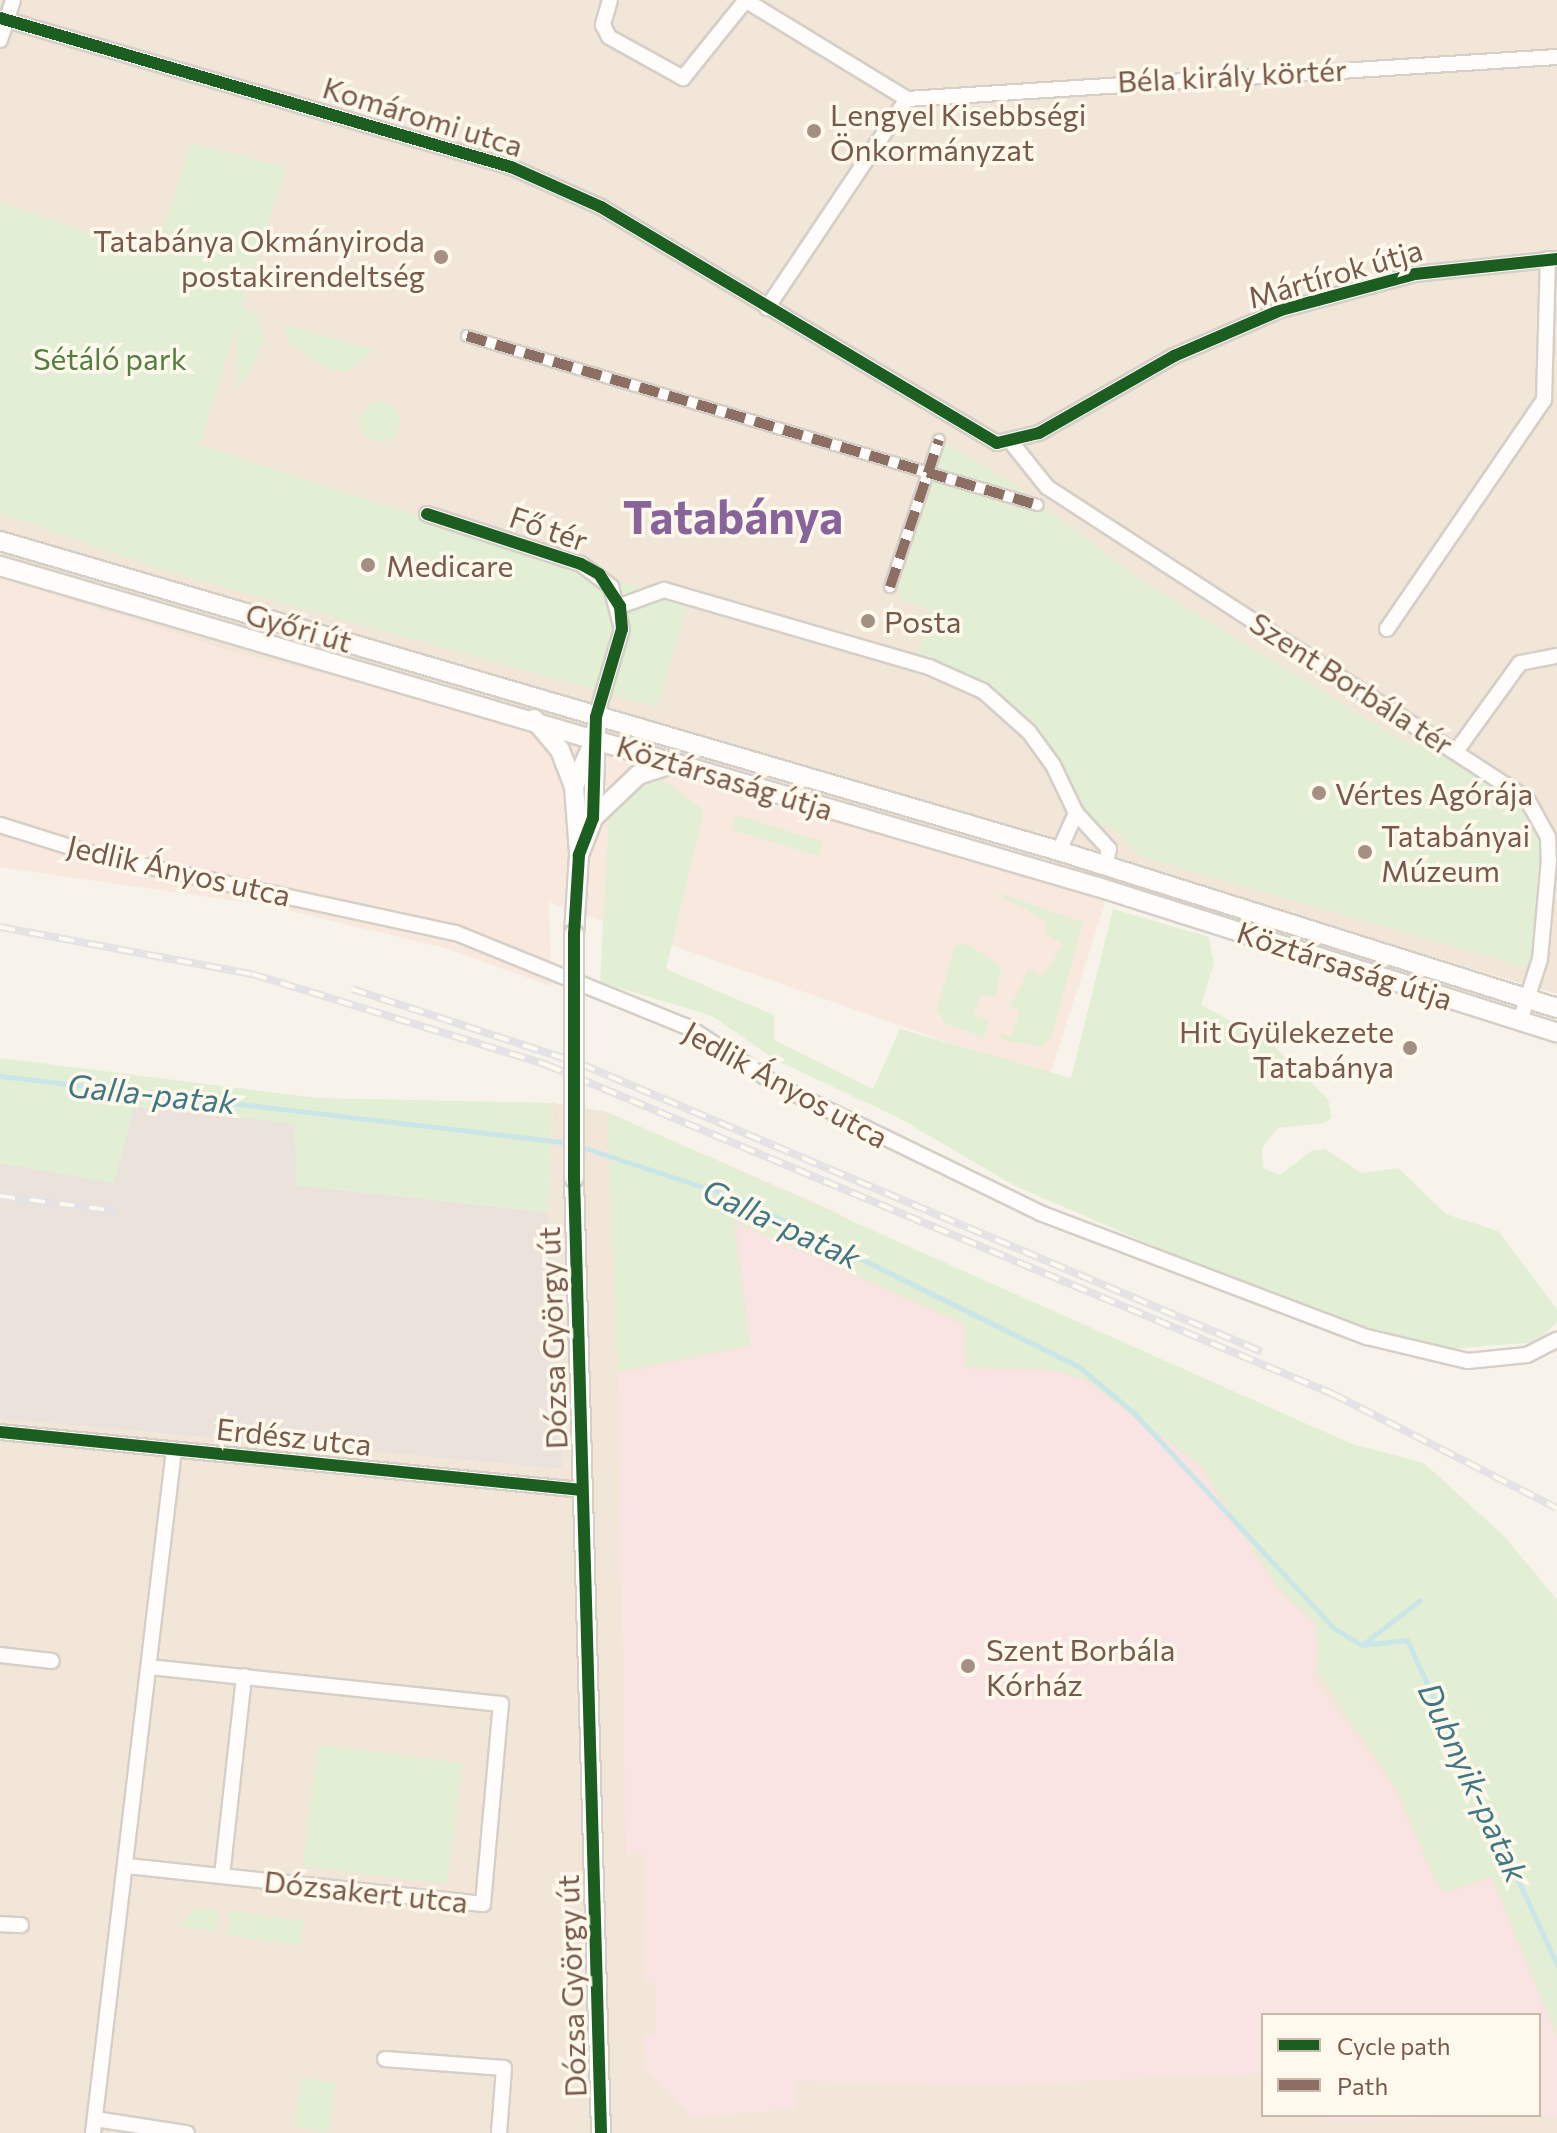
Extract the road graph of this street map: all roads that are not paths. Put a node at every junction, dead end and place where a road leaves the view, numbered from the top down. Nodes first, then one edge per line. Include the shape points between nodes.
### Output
1 (13, 0) edge
2 (610, 0) edge
3 (745, 0) edge
4 (3, 19) edge
5 (0, 40) edge
6 (1557, 57) edge
7 (907, 99) junction
8 (1553, 259) edge
9 (767, 308) junction
10 (467, 336) dead end
11 (939, 440) dead end
12 (1011, 442) junction
13 (928, 473) junction
14 (1037, 505) dead end
15 (427, 514) dead end
16 (0, 541) edge
17 (0, 566) edge
18 (890, 587) dead end
19 (620, 606) junction
20 (1387, 629) dead end
21 (1557, 656) edge
22 (596, 717) junction
23 (534, 719) junction
24 (596, 737) junction
25 (1457, 750) junction
26 (675, 763) junction
27 (574, 786) junction
28 (1076, 813) junction
29 (593, 818) junction
30 (0, 825) edge
31 (1059, 851) junction
32 (579, 855) junction
33 (1105, 867) junction
34 (574, 980) junction
35 (1527, 1000) junction
36 (1557, 1008) edge
37 (1520, 1021) junction
38 (1557, 1033) edge
39 (1557, 1340) edge
40 (0, 1432) edge
41 (174, 1450) junction
42 (582, 1490) junction
43 (0, 1655) edge
44 (52, 1661) dead end
45 (150, 1667) junction
46 (244, 1676) junction
47 (127, 1866) junction
48 (222, 1876) junction
49 (0, 1924) edge
50 (21, 1925) dead end
51 (385, 2059) dead end
52 (94, 2126) edge
53 (187, 2133) edge
54 (499, 2133) edge
55 (601, 2133) edge

1 - 4 street
2 - 3 street via 603,25 609,37 683,78
3 - 7 street
4 - 5 street
4 - 9 street, Komáromi utca via 511,167 601,207
6 - 7 street, Béla király körtér
7 - 9 street
8 - 12 street, Mártírok útja via 1415,274 1281,310
8 - 20 street, Mártírok útja via 1548,379 1533,421
9 - 12 street, Komáromi utca via 970,432
10 - 13 street
11 - 13 street
12 - 25 street, Szent Borbála tér via 1047,487
13 - 14 street
13 - 18 street
15 - 19 street, Fő tér via 581,564 599,574
16 - 22 street, Győri út
17 - 23 street, Győri út
19 - 22 street via 622,629
19 - 28 street via 664,590 954,676 1004,706 1029,732
21 - 25 street via 1520,663
22 - 24 street, Köztársaság útja
22 - 31 street, Köztársaság útja
23 - 24 street, Győri út
23 - 27 street via 560,750
24 - 26 street, Köztársaság útja
24 - 27 street
24 - 29 street, Dózsa György út
25 - 35 street, Szent Borbála tér via 1527,799 1548,837 1540,959
26 - 29 street via 638,775
26 - 37 street, Köztársaság útja
27 - 32 street
28 - 31 street
28 - 33 street via 1109,849
29 - 32 street, Dózsa György út
30 - 34 street, Jedlik Ányos utca via 99,856 456,933
31 - 33 street, Köztársaság útja
32 - 34 street, Dózsa György út, bridge
33 - 35 street, Köztársaság útja
34 - 39 street, Jedlik Ányos utca via 688,1027 779,1086 878,1138 1246,1296 1428,1355 1504,1361
34 - 42 street, Dózsa György út, bridge
35 - 36 street, Köztársaság útja
35 - 37 street, Szent Borbála tér
37 - 38 street, Köztársaság útja
40 - 41 street, Erdész utca
41 - 42 street, Erdész utca
41 - 45 street
42 - 55 street, Dózsa György út
43 - 44 street
45 - 46 street, Dózsakert utca
45 - 47 street
46 - 48 street, Dózsakert utca
46 - 48 street, Dózsakert utca via 501,1704 483,1904
47 - 48 street, Dózsakert utca
47 - 52 street
49 - 50 street
51 - 54 street via 504,2068
52 - 53 street

